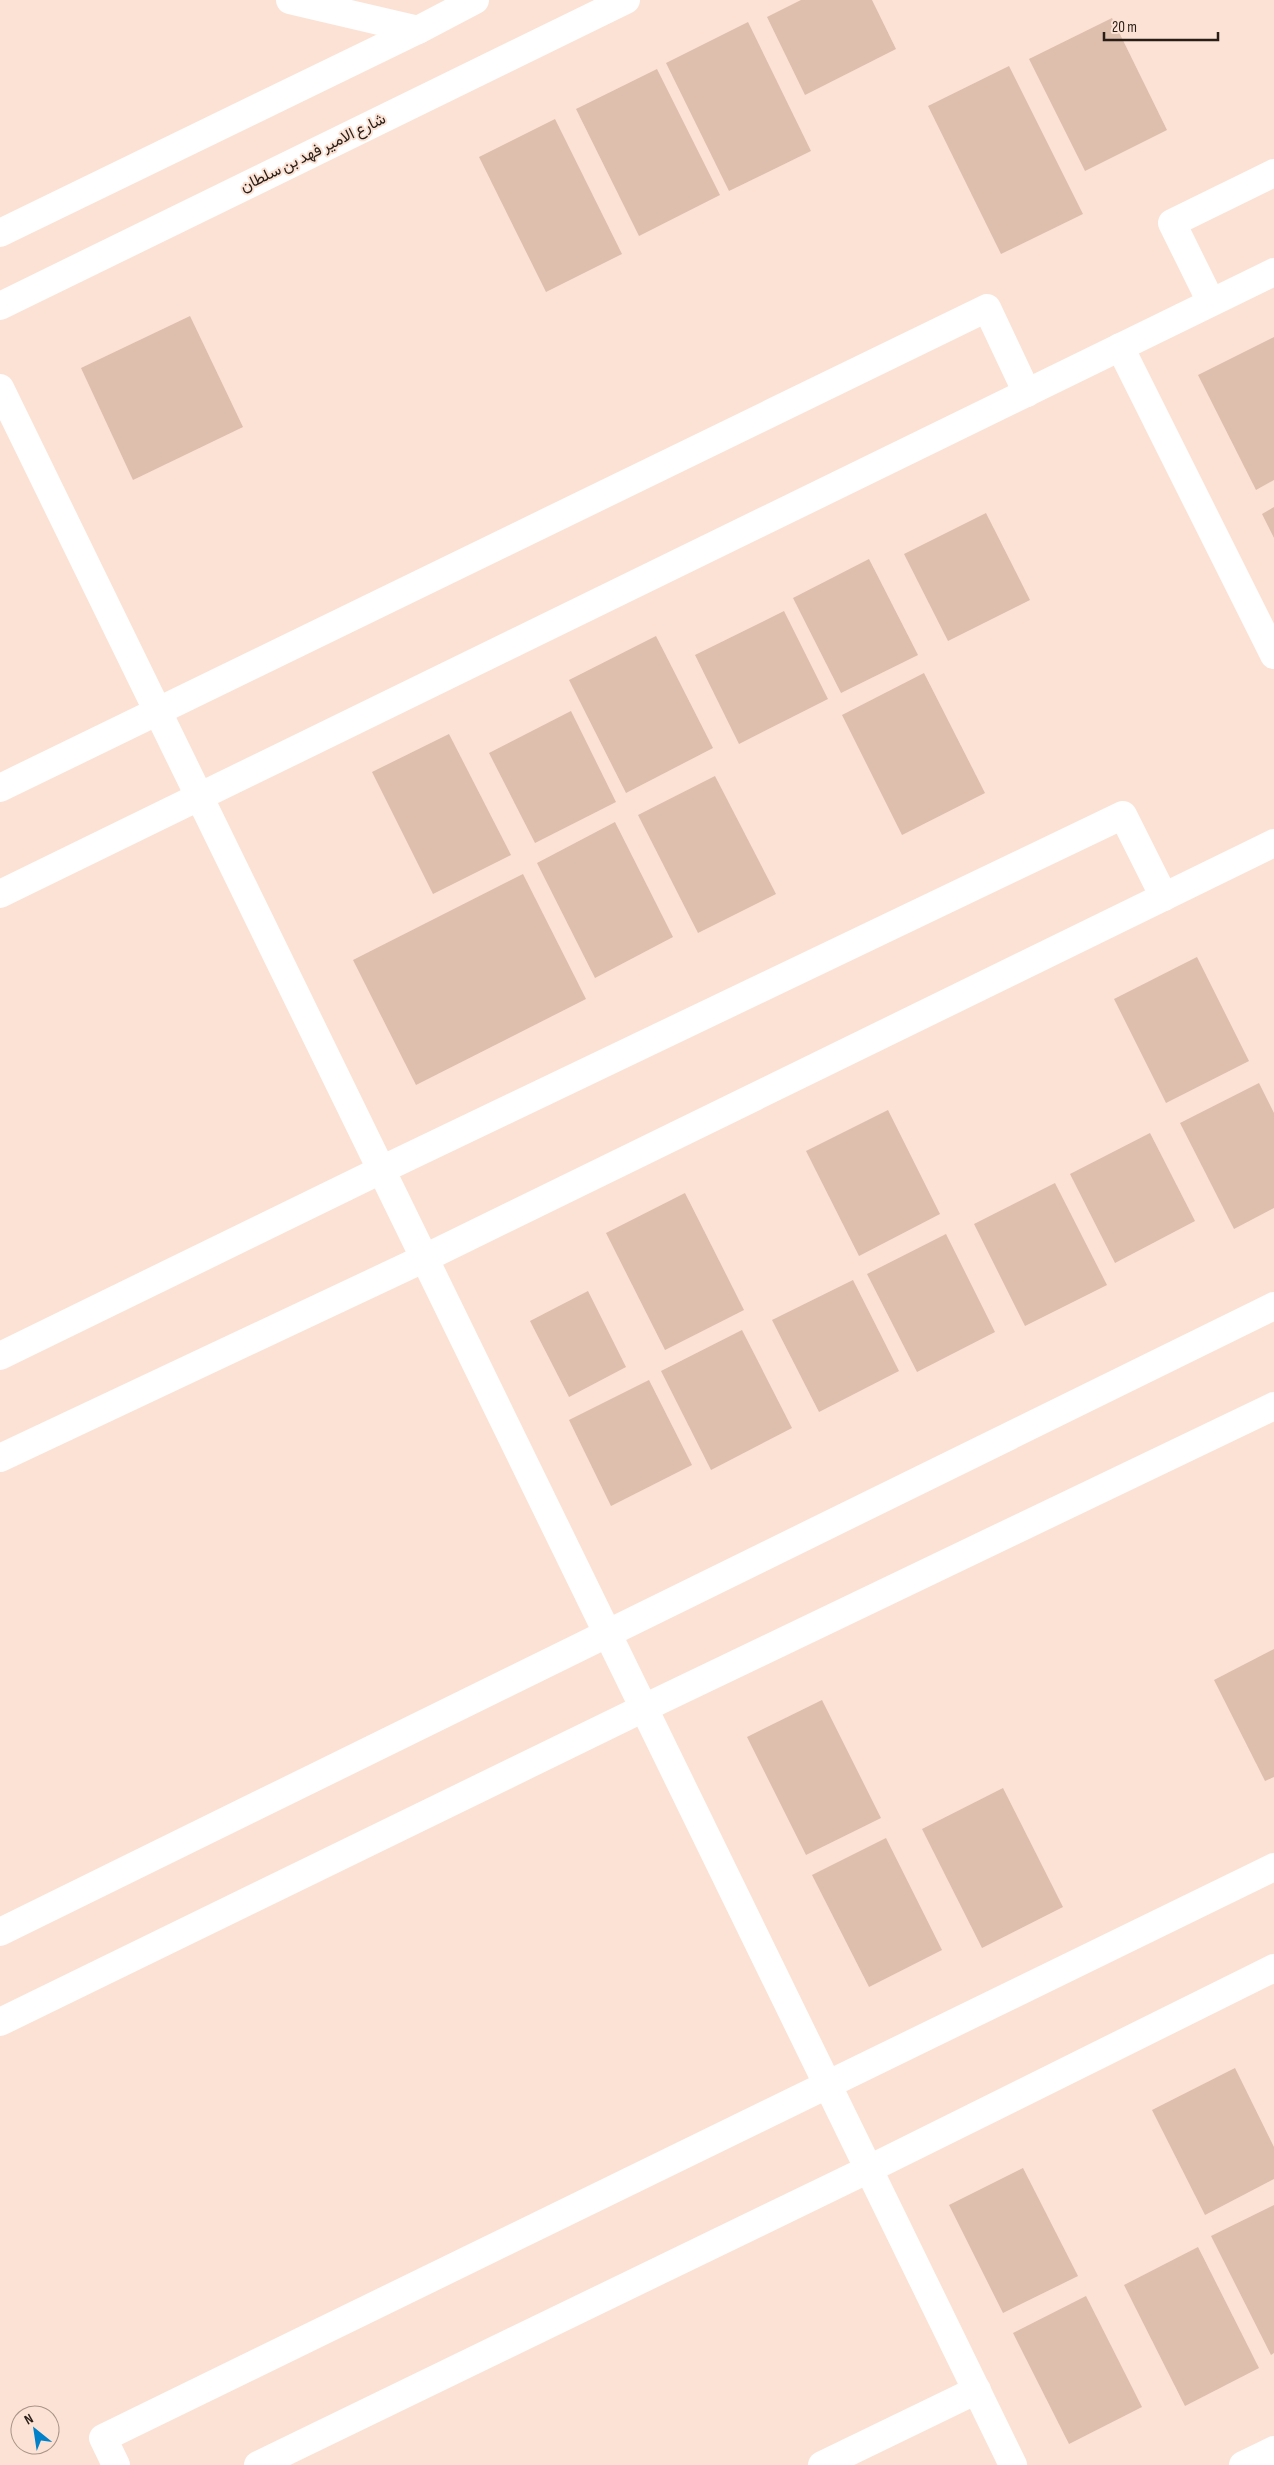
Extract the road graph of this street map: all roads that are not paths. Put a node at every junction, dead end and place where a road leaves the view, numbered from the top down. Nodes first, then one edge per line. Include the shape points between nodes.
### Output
1 (290, 0) edge
2 (475, 0) edge
3 (626, 0) edge
4 (418, 30) junction
5 (1274, 173) edge
6 (0, 233) edge
7 (1274, 272) edge
8 (1211, 302) junction
9 (0, 306) edge
10 (1120, 347) junction
11 (0, 388) edge
12 (1027, 393) junction
13 (1274, 655) edge
14 (158, 711) junction
15 (0, 788) edge
16 (200, 797) junction
17 (1274, 843) edge
18 (0, 894) edge
19 (1164, 897) junction
20 (381, 1170) junction
21 (425, 1258) junction
22 (1274, 1306) edge
23 (0, 1356) edge
24 (1274, 1406) edge
25 (0, 1458) edge
26 (607, 1633) junction
27 (644, 1708) junction
28 (1274, 1867) edge
29 (0, 1932) edge
30 (1274, 1968) edge
31 (0, 2022) edge
32 (828, 2086) junction
33 (869, 2169) junction
34 (977, 2390) junction
35 (1274, 2450) edge
36 (116, 2465) edge
37 (258, 2465) edge
38 (822, 2465) edge
39 (1013, 2465) edge
40 (1243, 2465) edge

1 - 4 street
2 - 4 street
3 - 9 street, شارع الامير فهد بن سلطان
4 - 6 street
5 - 8 street via 1172,223
7 - 8 street
8 - 10 street
10 - 12 street
10 - 13 street
11 - 14 street
12 - 14 street via 987,308
12 - 16 street
14 - 15 street
14 - 16 street
16 - 18 street
16 - 20 street
17 - 19 street
19 - 20 street via 1123,815
19 - 21 street
20 - 21 street
20 - 23 street
21 - 25 street
21 - 26 street
22 - 26 street
24 - 27 street
26 - 27 street
26 - 29 street
27 - 31 street
27 - 32 street
28 - 32 street
30 - 33 street
32 - 33 street
32 - 36 street via 103,2438
33 - 34 street
33 - 37 street
34 - 38 street
34 - 39 street
35 - 40 street

